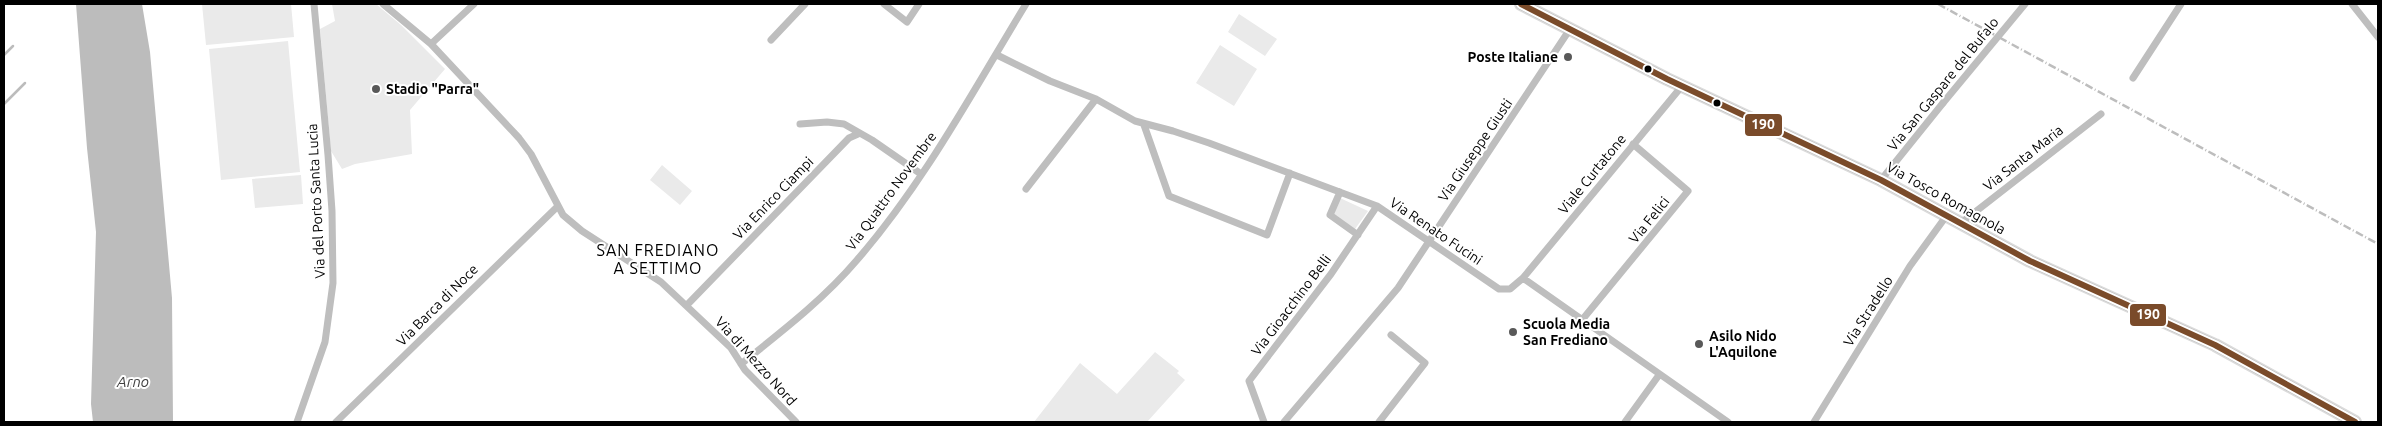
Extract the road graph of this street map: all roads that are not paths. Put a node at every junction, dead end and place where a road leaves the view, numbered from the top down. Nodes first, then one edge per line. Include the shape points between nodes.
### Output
1 (314, 4) edge
2 (383, 4) edge
3 (474, 4) edge
4 (805, 4) edge
5 (884, 4) edge
6 (920, 4) edge
7 (1026, 4) edge
8 (1521, 4) edge
9 (2025, 4) edge
10 (2182, 4) edge
11 (2352, 4) edge
12 (1570, 29) junction
13 (2378, 37) edge
14 (771, 40) dead end
15 (431, 44) junction
16 (997, 56) junction
17 (2133, 78) dead end
18 (1682, 86) junction
19 (1096, 100) junction
20 (2101, 114) dead end
21 (800, 124) dead end
22 (1144, 124) junction
23 (858, 134) junction
24 (1633, 144) junction
25 (1290, 173) junction
26 (921, 174) junction
27 (1881, 180) junction
28 (1026, 189) dead end
29 (1340, 192) junction
30 (1377, 206) junction
31 (557, 207) junction
32 (1947, 215) junction
33 (1961, 223) junction
34 (1358, 235) junction
35 (1429, 242) junction
36 (1523, 278) junction
37 (687, 305) junction
38 (1582, 320) junction
39 (1392, 335) dead end
40 (741, 364) junction
41 (1659, 375) junction
42 (297, 422) edge
43 (336, 422) edge
44 (796, 422) edge
45 (1264, 422) edge
46 (1284, 422) edge
47 (1379, 422) edge
48 (1625, 422) edge
49 (1728, 422) edge
50 (1814, 422) edge
51 (2355, 422) edge

1 - 42 street, Via del Porto Santa Lucia via 332,211 333,282 324,342
2 - 15 street, Via di Mezzo Nord
3 - 15 street
4 - 14 street
5 - 6 street via 907,22
7 - 16 street, Via Quattro Novembre
8 - 12 main road, Via Tosco Romagnola
9 - 27 street, Via San Gaspare del Bufalo, bridge
10 - 17 street
11 - 13 street
12 - 18 main road, Via Tosco Romagnola
12 - 35 street, Via Giuseppe Giusti
15 - 31 street, Via di Mezzo Nord via 525,146
16 - 19 street, Via Renato Fucini
16 - 26 street, Via Quattro Novembre
18 - 24 street, Viale Curtatone
18 - 27 main road, Via Tosco Romagnola
19 - 22 street, Via Renato Fucini
19 - 28 street
20 - 33 street, Via Santa Maria
21 - 23 street via 839,123
22 - 25 street, Via Renato Fucini via 1173,131
22 - 25 street via 1169,196 1267,235
23 - 26 street
23 - 37 street, Via Enrico Ciampi via 849,138
24 - 36 street, Viale Curtatone
24 - 38 street, Via Felici via 1688,192
25 - 29 street, Via Renato Fucini
26 - 40 street, Via Quattro Novembre via 876,237 840,279
27 - 32 main road, Via Tosco Romagnola
29 - 30 street, Via Renato Fucini
29 - 34 street via 1330,215
30 - 34 street, Via Gioacchino Belli
30 - 35 street, Via Renato Fucini
31 - 37 street, Via di Mezzo Nord via 568,220 662,282
31 - 43 street, Via Barca di Noce
32 - 33 main road, Via Tosco Romagnola
32 - 50 street, Via Stradello via 1910,266
33 - 51 main road, Via Tosco Romagnola via 2053,272 2215,345
34 - 45 street, Via Gioacchino Belli via 1249,381
35 - 36 street, Via Renato Fucini via 1499,289 1510,289
35 - 46 street, Via Giuseppe Giusti via 1398,288
36 - 38 street
37 - 40 street, Via di Mezzo Nord via 731,348
38 - 41 street
39 - 47 street via 1425,363
40 - 44 street, Via di Mezzo Nord
41 - 48 street
41 - 49 street

